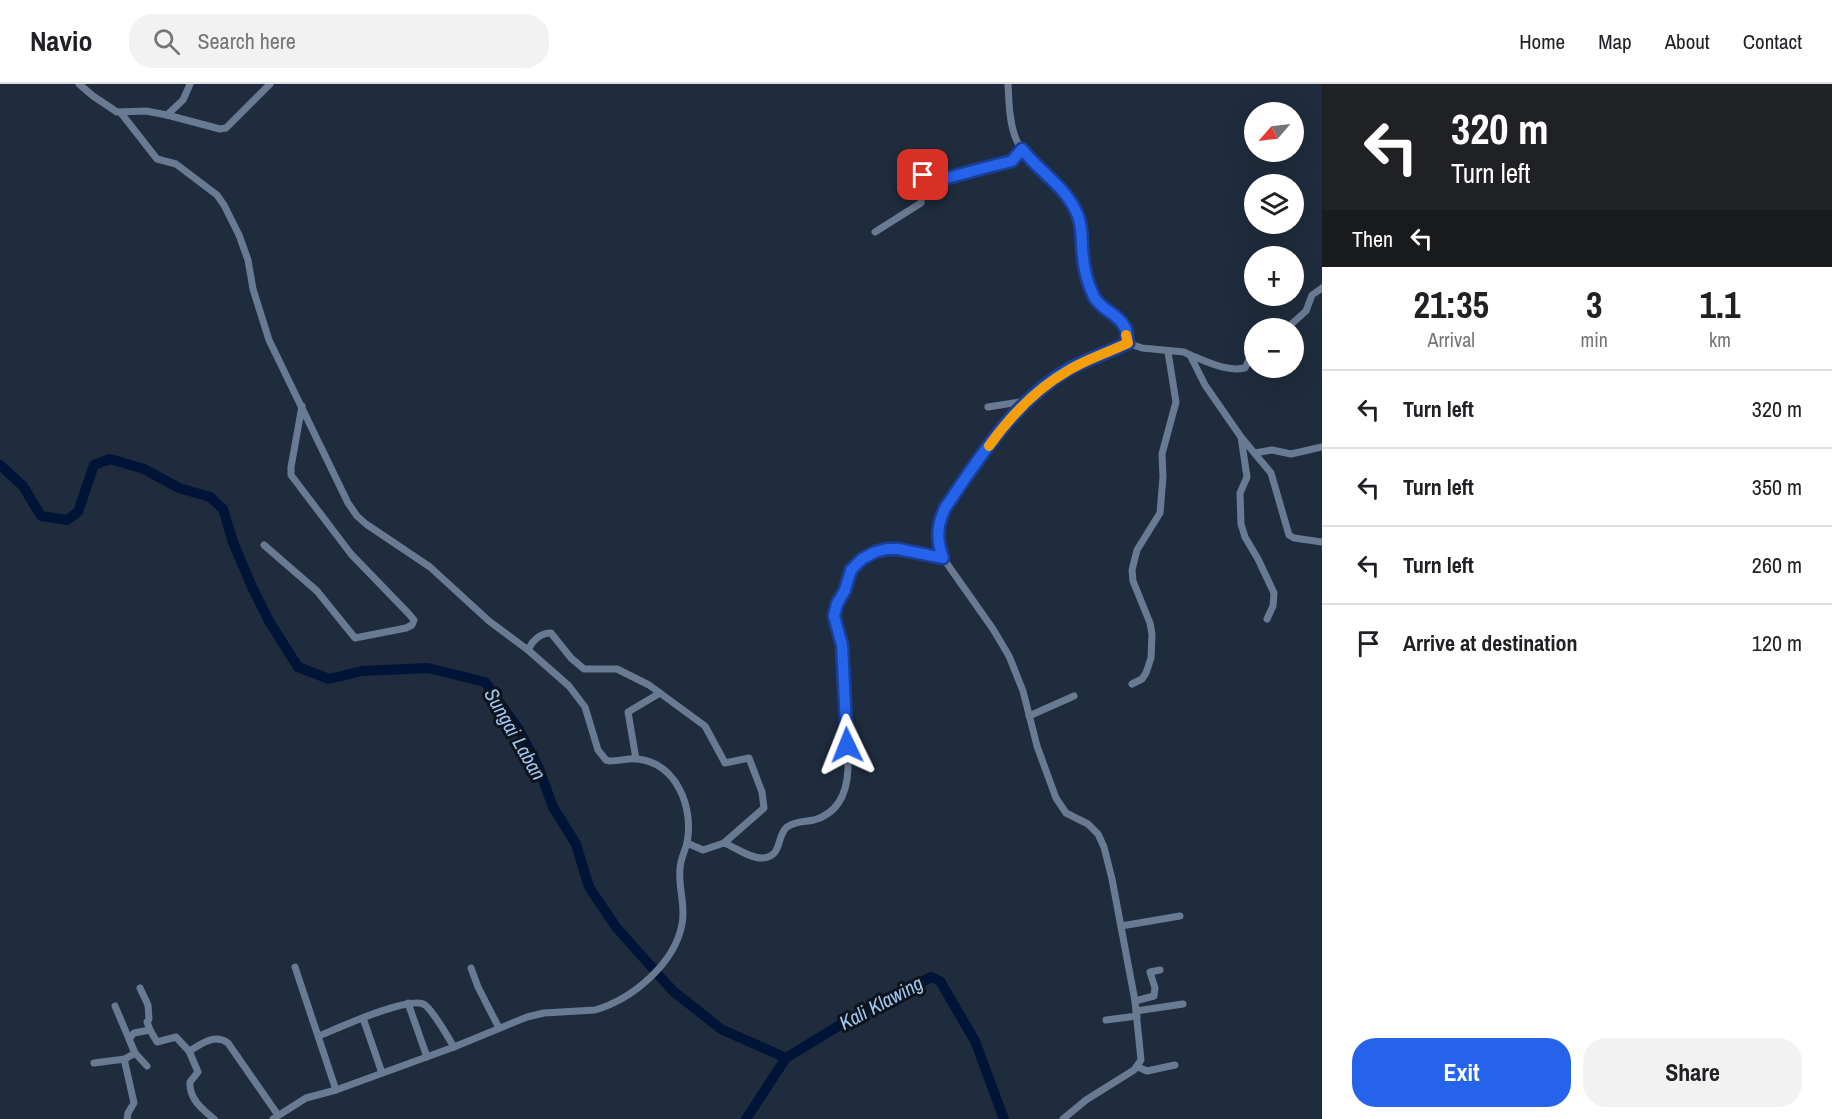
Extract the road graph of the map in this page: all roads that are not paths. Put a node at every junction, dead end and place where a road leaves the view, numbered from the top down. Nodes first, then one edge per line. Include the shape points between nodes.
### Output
1 (79, 84) edge
2 (190, 84) edge
3 (270, 84) edge
4 (1008, 84) edge
5 (121, 113) junction
6 (167, 114) junction
7 (1022, 149) junction
8 (875, 231) dead end
9 (1322, 288) edge
10 (1298, 318) edge
11 (1128, 343) junction
12 (1168, 352) junction
13 (1190, 355) junction
14 (1244, 368) edge
15 (1026, 401) junction
16 (302, 406) junction
17 (988, 407) dead end
18 (1241, 437) junction
19 (1322, 447) edge
20 (1255, 453) junction
21 (1322, 542) edge
22 (264, 544) dead end
23 (943, 558) junction
24 (1267, 619) dead end
25 (528, 650) junction
26 (1132, 684) dead end
27 (660, 693) junction
28 (1074, 696) dead end
29 (1029, 716) junction
30 (636, 759) junction
31 (687, 843) junction
32 (724, 843) junction
33 (1180, 916) dead end
34 (1121, 926) junction
35 (295, 968) dead end
36 (471, 968) dead end
37 (1160, 970) dead end
38 (140, 988) dead end
39 (1135, 1001) junction
40 (408, 1003) junction
41 (1183, 1004) dead end
42 (115, 1006) dead end
43 (1136, 1014) junction
44 (363, 1018) junction
45 (1106, 1020) dead end
46 (499, 1028) junction
47 (150, 1030) junction
48 (319, 1036) junction
49 (129, 1040) junction
50 (454, 1047) junction
51 (189, 1051) junction
52 (135, 1053) junction
53 (427, 1057) junction
54 (124, 1059) junction
55 (94, 1063) dead end
56 (1175, 1065) dead end
57 (147, 1066) dead end
58 (1138, 1067) junction
59 (382, 1073) junction
60 (336, 1090) junction
61 (275, 1117) edge
62 (127, 1119) edge
63 (214, 1119) edge
64 (1063, 1119) edge

1 - 5 street
2 - 6 street via 183,100
3 - 6 street via 223,129
4 - 7 street via 1012,127
5 - 6 street
5 - 16 street via 157,159 176,164 217,195 224,205 248,260 269,340
7 - 8 street via 1012,161 947,178 931,172 923,175 921,203
7 - 11 street via 1074,208 1087,280 1099,305 1121,322
9 - 10 street
11 - 12 street
11 - 15 street via 1069,370
12 - 13 street
12 - 26 street via 1176,402 1162,454 1160,513 1137,550 1132,570 1150,623 1151,658 1142,679
13 - 14 street via 1221,368
13 - 18 street via 1204,385
15 - 17 street
15 - 23 street via 1010,417 945,508 937,542
16 - 22 street via 291,475 351,554 414,620 412,625 355,638 317,591
16 - 25 street via 357,516 430,567 489,621
18 - 20 street
18 - 24 street via 1247,477 1240,494 1241,524 1274,593
19 - 20 street via 1291,454 1272,450
20 - 21 street via 1271,473 1289,535
23 - 29 street via 1003,645 1019,679
23 - 32 street via 887,549 862,559 851,570 834,616 842,645 848,757 847,782 839,802 820,818 787,827 777,850 766,858
25 - 27 street via 537,638 551,633 584,669 621,670
25 - 30 street via 569,686 583,704 598,750 606,760
27 - 30 street via 628,712
27 - 32 street via 705,726 725,763 749,757 755,771 764,808
28 - 29 street
29 - 34 street via 1036,746 1061,807 1091,826 1101,839
30 - 31 street via 658,764 676,783 689,820
31 - 32 street via 703,850
31 - 46 street via 680,869 680,932 669,956 645,984 603,1008 536,1014
33 - 34 street
34 - 39 street
35 - 48 street
36 - 46 street
37 - 39 street via 1150,972 1154,996
38 - 47 street via 148,1007
39 - 43 street
40 - 44 street
40 - 50 street via 426,1006
40 - 53 street
41 - 43 street
42 - 49 street
43 - 45 street
43 - 58 street via 1141,1056
44 - 48 street
44 - 59 street
46 - 50 street
47 - 49 street via 134,1033
47 - 51 street via 157,1042 176,1037
48 - 60 street
49 - 52 street
50 - 53 street
51 - 61 street via 215,1038 228,1043
51 - 63 street via 198,1072 190,1082 191,1093
52 - 54 street
52 - 57 street
53 - 59 street
54 - 55 street
54 - 62 street via 134,1103
56 - 58 street via 1147,1071
58 - 64 street
59 - 60 street
60 - 61 street via 298,1101

